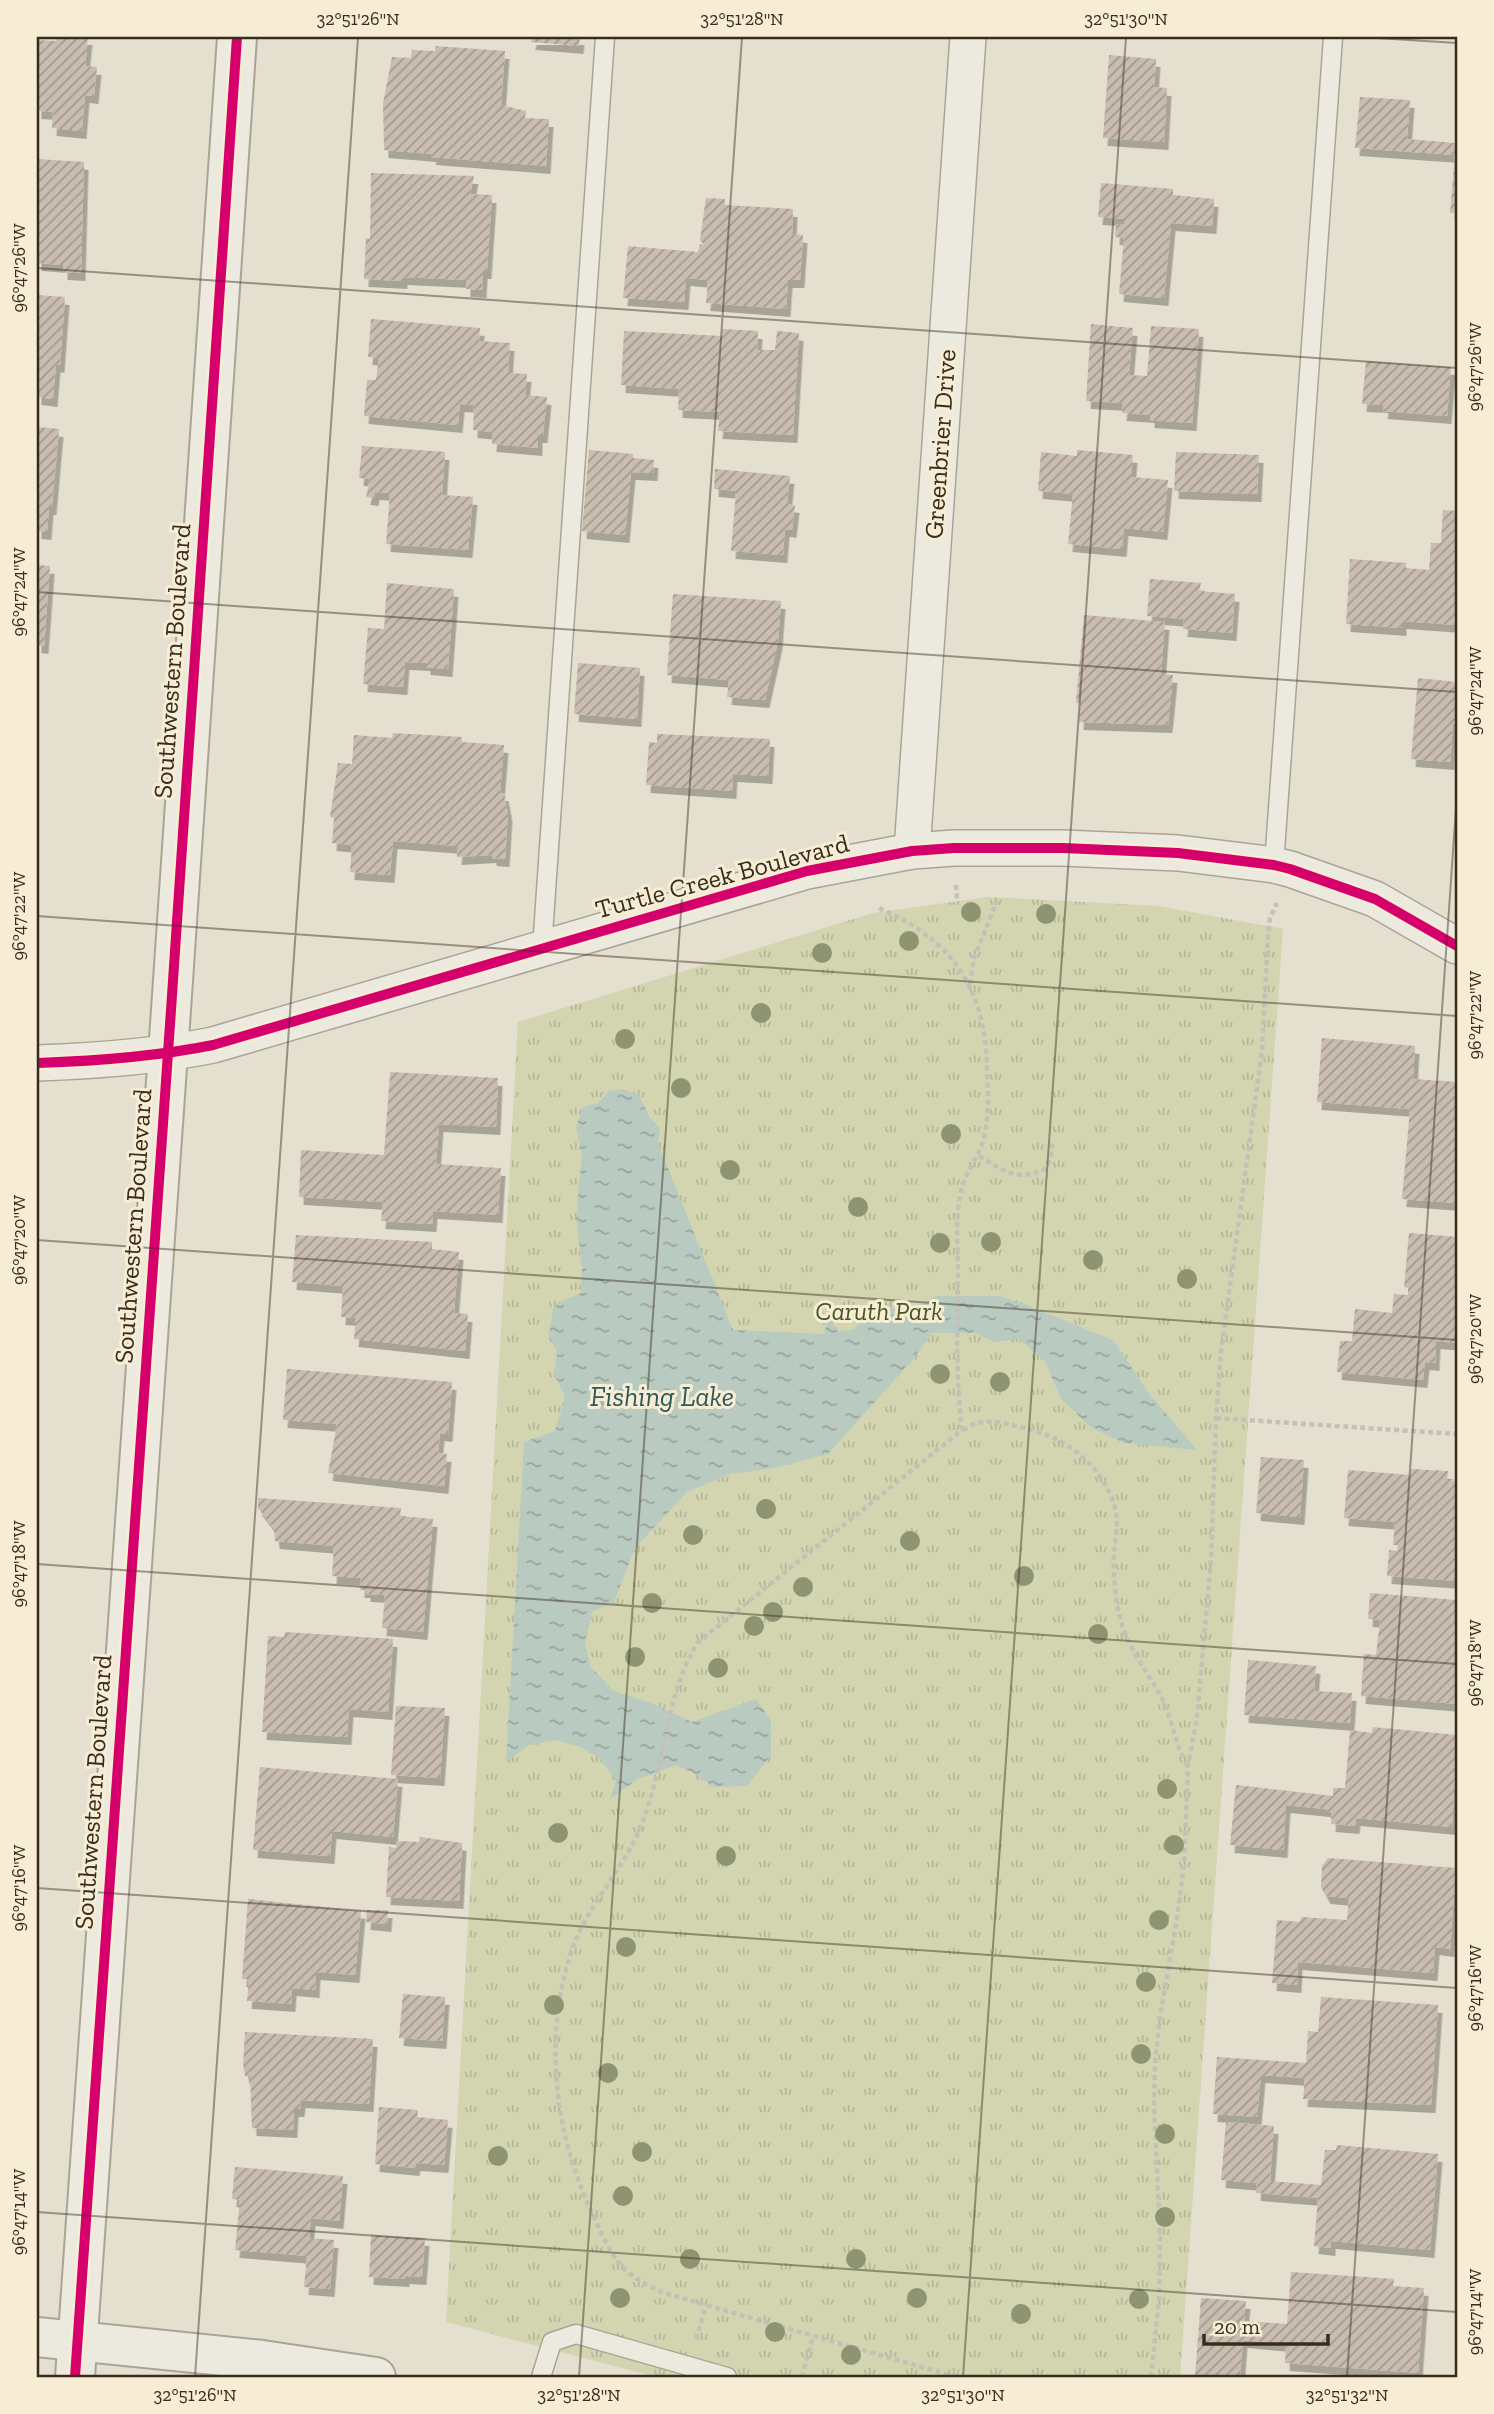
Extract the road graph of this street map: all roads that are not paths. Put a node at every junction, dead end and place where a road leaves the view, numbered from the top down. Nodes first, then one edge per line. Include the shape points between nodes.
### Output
1 (237, 37) edge
2 (605, 37) edge
3 (968, 37) edge
4 (1333, 37) edge
5 (912, 850) junction
6 (1277, 882) junction
7 (1457, 946) edge
8 (542, 950) junction
9 (168, 1055) junction
10 (37, 1063) edge
11 (37, 2337) edge
12 (76, 2359) edge
13 (376, 2377) edge
14 (541, 2377) edge
15 (727, 2377) edge

1 - 9 street, Southwestern Boulevard
2 - 8 lane
3 - 5 street, Greenbrier Drive
4 - 6 lane
5 - 6 street, Turtle Creek Boulevard via 1063,848 1178,853
5 - 8 street, Turtle Creek Boulevard via 807,871
6 - 7 street, Turtle Creek Boulevard via 1290,869 1375,899
8 - 9 street, Turtle Creek Boulevard
9 - 10 street, Turtle Creek Boulevard
9 - 12 street, Southwestern Boulevard
11 - 12 street
12 - 13 street via 261,2360
14 - 15 lane via 552,2342 576,2334

